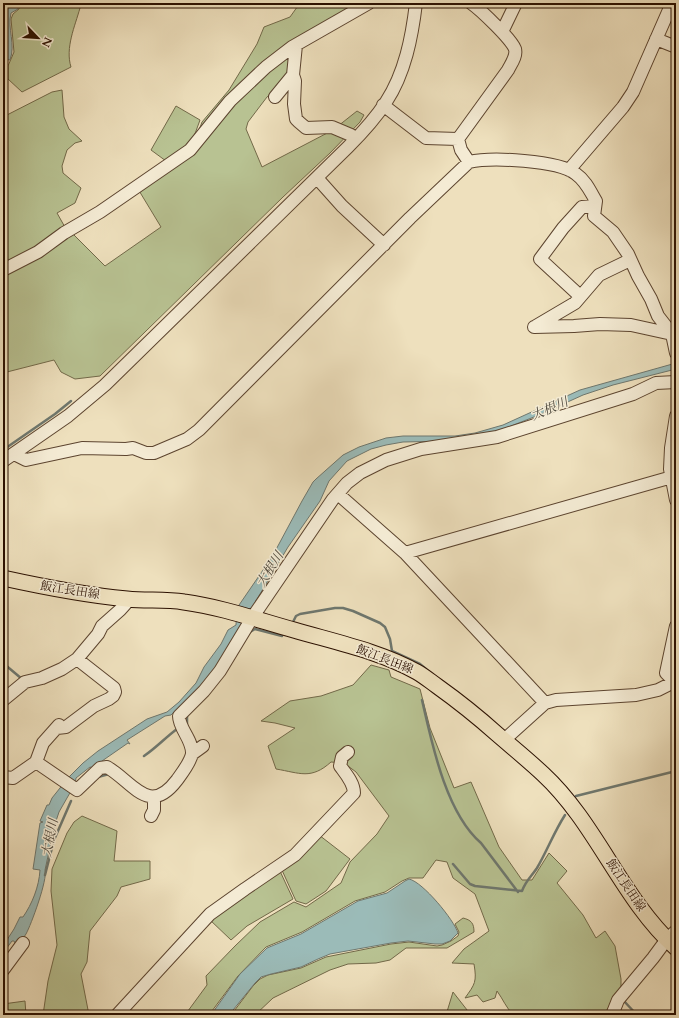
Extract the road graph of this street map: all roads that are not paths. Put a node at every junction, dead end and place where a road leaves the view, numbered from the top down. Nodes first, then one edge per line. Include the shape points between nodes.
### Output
1 (370, 3) edge
2 (416, 3) edge
3 (471, 3) edge
4 (516, 3) edge
5 (672, 3) edge
6 (502, 32) junction
7 (656, 39) junction
8 (296, 45) junction
9 (676, 47) edge
10 (293, 76) junction
11 (294, 102) junction
12 (383, 106) junction
13 (351, 135) dead end
14 (458, 139) junction
15 (469, 162) junction
16 (569, 170) junction
17 (316, 178) junction
18 (596, 206) junction
19 (384, 244) junction
20 (630, 260) junction
21 (3, 270) edge
22 (580, 296) junction
23 (672, 334) junction
24 (676, 353) edge
25 (676, 382) edge
26 (676, 416) edge
27 (14, 454) junction
28 (3, 461) edge
29 (672, 477) junction
30 (338, 494) junction
31 (676, 500) edge
32 (406, 553) junction
33 (3, 578) edge
34 (129, 600) junction
35 (245, 616) junction
36 (676, 626) edge
37 (77, 659) junction
38 (676, 681) edge
39 (3, 700) edge
40 (545, 703) junction
41 (504, 740) junction
42 (196, 750) junction
43 (348, 752) dead end
44 (205, 759) dead end
45 (36, 762) junction
46 (3, 777) edge
47 (154, 797) junction
48 (151, 816) dead end
49 (673, 939) edge
50 (23, 943) dead end
51 (3, 970) edge
52 (117, 1015) edge
53 (612, 1015) edge

1 - 8 street
2 - 12 street via 413,30 406,56
3 - 6 street
4 - 6 street
5 - 7 street
6 - 14 street via 515,50 514,58
7 - 9 street
7 - 16 street via 633,92
8 - 10 street
8 - 21 street via 266,67 230,101 190,150 38,252
10 - 11 street
10 - 11 street via 272,97
11 - 13 street via 296,119 302,126 310,129 332,128
12 - 14 street via 426,138
12 - 17 street via 368,126
14 - 15 street via 461,150
15 - 16 street via 516,160 548,164
15 - 19 street
16 - 18 street via 586,182
17 - 19 street
17 - 27 street via 105,385 68,416
18 - 20 street via 594,216 613,232
18 - 22 street via 582,207 540,260
19 - 27 street via 199,430 186,439 154,453 132,448 82,448 26,460
20 - 22 street via 599,275
20 - 23 street via 658,316
22 - 23 street via 575,302 534,327 631,325
23 - 24 street
25 - 30 street via 656,383 633,394 497,437 421,449 386,460 360,473
26 - 29 street via 670,448
27 - 28 street
29 - 31 street
29 - 32 street
30 - 32 street
30 - 35 street
32 - 40 street
33 - 34 main road, 飯江長田線
34 - 35 main road, 飯江長田線 via 163,599 185,602
34 - 37 street via 102,626
35 - 41 main road, 飯江長田線 via 349,646 413,670 464,705
35 - 42 street via 220,671 179,716 179,722 190,744
36 - 38 street via 666,672
37 - 39 street via 62,669 26,682
37 - 45 street via 114,688 115,692 109,699 94,706 66,727 58,727 43,743
38 - 40 street via 658,690 636,695 556,700
40 - 41 street
41 - 49 main road, 飯江長田線 via 543,774 572,805 640,907
42 - 44 street
42 - 47 street via 172,787
43 - 52 street via 342,757 340,766 350,780 354,793 295,855 210,914
45 - 46 street via 13,778
45 - 47 street via 77,790 100,768 107,767 144,795
47 - 48 street via 154,810
49 - 53 street via 618,1000
50 - 51 street

